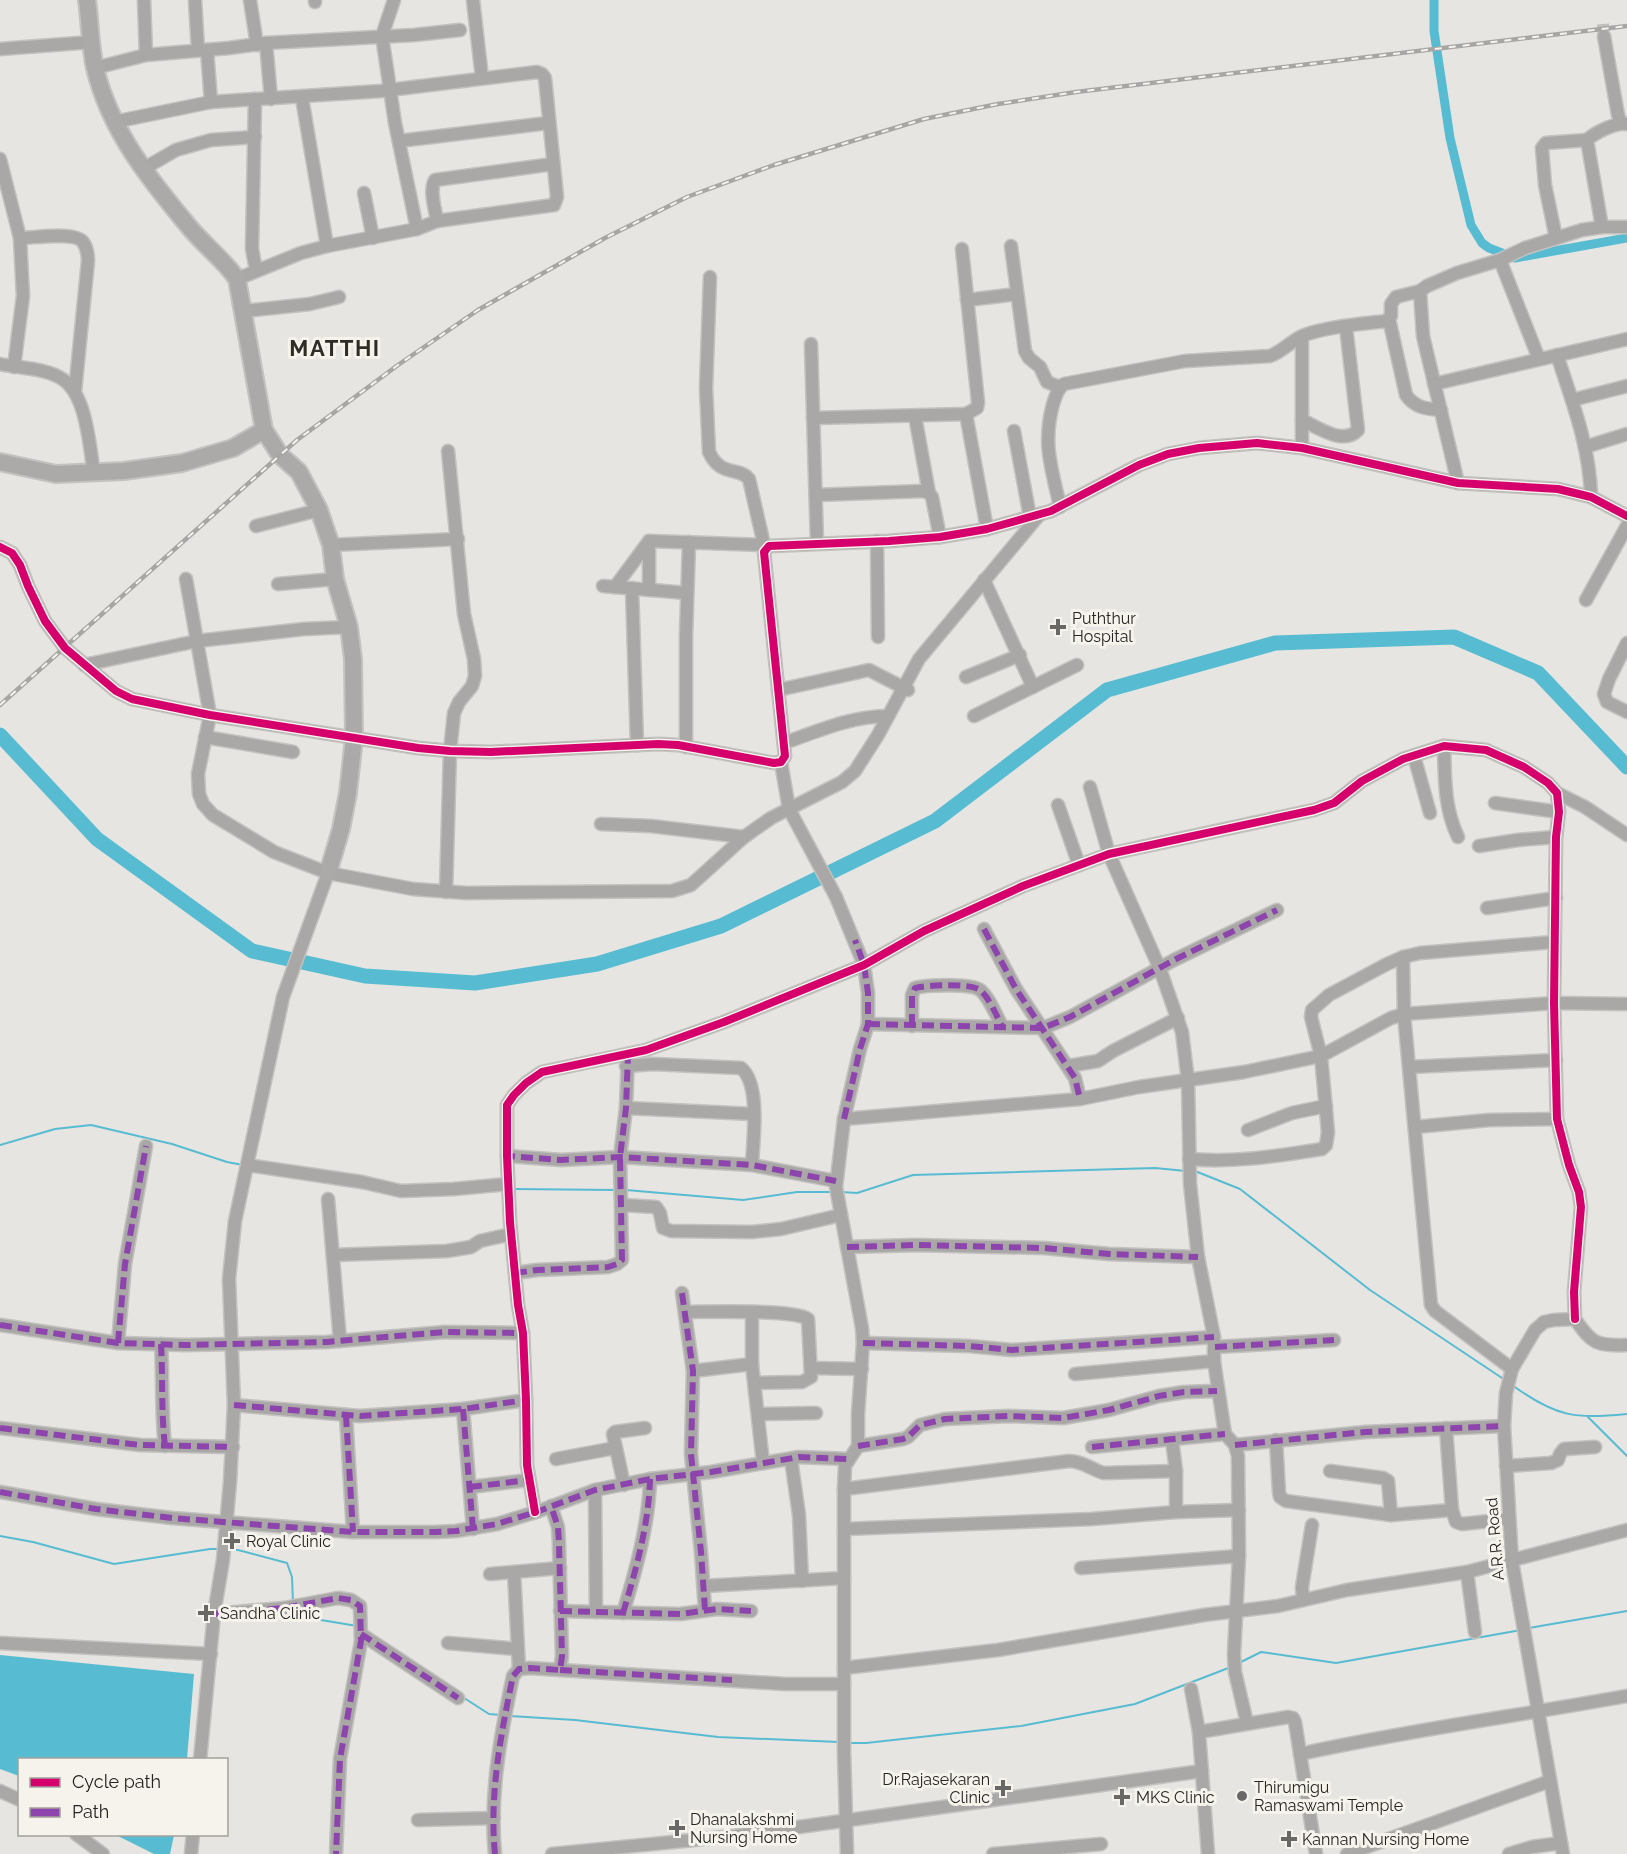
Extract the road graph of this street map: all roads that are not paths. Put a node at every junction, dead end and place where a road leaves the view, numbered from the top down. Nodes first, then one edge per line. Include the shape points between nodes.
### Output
1 (87, 0) edge
2 (144, 0) edge
3 (195, 0) edge
4 (250, 0) edge
5 (394, 0) edge
6 (473, 0) edge
7 (460, 30) dead end
8 (382, 36) junction
9 (1604, 36) tunnel mouth
10 (92, 42) junction
11 (262, 44) junction
12 (0, 49) edge
13 (202, 50) junction
14 (146, 55) junction
15 (95, 68) junction
16 (482, 78) junction
17 (390, 90) junction
18 (302, 98) junction
19 (255, 99) junction
20 (271, 99) junction
21 (211, 102) junction
22 (114, 122) junction
23 (548, 123) junction
24 (1624, 123) edge
25 (255, 137) junction
26 (1587, 140) junction
27 (399, 141) junction
28 (0, 159) edge
29 (553, 164) junction
30 (143, 169) junction
31 (364, 193) dead end
32 (437, 221) junction
33 (1602, 227) junction
34 (1627, 227) edge
35 (417, 229) junction
36 (20, 238) junction
37 (373, 238) junction
38 (1557, 238) junction
39 (327, 246) junction
40 (1011, 246) dead end
41 (962, 249) dead end
42 (1506, 257) junction
43 (256, 270) junction
44 (710, 277) dead end
45 (237, 279) junction
46 (1420, 291) junction
47 (1017, 294) junction
48 (339, 297) dead end
49 (968, 300) junction
50 (244, 311) junction
51 (1389, 319) junction
52 (1346, 327) junction
53 (1302, 337) junction
54 (1627, 339) edge
55 (811, 344) dead end
56 (1557, 355) junction
57 (1539, 359) junction
58 (0, 364) edge
59 (14, 367) junction
60 (1434, 384) junction
61 (1627, 386) edge
62 (1060, 387) junction
63 (75, 391) junction
64 (1572, 400) junction
65 (1441, 410) junction
66 (966, 414) junction
67 (915, 416) junction
68 (813, 418) junction
69 (1302, 420) junction
70 (264, 430) junction
71 (1014, 431) dead end
72 (1627, 434) edge
73 (1586, 447) junction
74 (1302, 448) junction
75 (448, 451) dead end
76 (0, 462) edge
77 (94, 473) junction
78 (1458, 483) junction
79 (929, 493) junction
80 (816, 495) junction
81 (1591, 497) junction
82 (1060, 507) junction
83 (319, 510) junction
84 (1035, 516) junction
85 (1627, 516) edge
86 (256, 526) dead end
87 (1627, 526) edge
88 (987, 529) junction
89 (940, 537) junction
90 (458, 538) junction
91 (649, 541) junction
92 (877, 541) junction
93 (689, 542) junction
94 (817, 543) junction
95 (331, 545) junction
96 (0, 547) edge
97 (765, 547) junction
98 (186, 579) dead end
99 (335, 579) junction
100 (984, 580) junction
101 (278, 584) dead end
102 (632, 588) junction
103 (649, 590) junction
104 (687, 593) junction
105 (1586, 600) dead end
106 (349, 627) junction
107 (878, 637) dead end
108 (197, 641) junction
109 (1627, 644) edge
110 (1020, 655) junction
111 (84, 665) junction
112 (1077, 665) dead end
113 (1621, 668) edge
114 (966, 677) dead end
115 (1033, 687) junction
116 (906, 689) junction
117 (778, 690) junction
118 (1627, 712) edge
119 (210, 715) junction
120 (888, 716) junction
121 (974, 716) dead end
122 (205, 737) junction
123 (354, 738) junction
124 (784, 743) junction
125 (637, 745) junction
126 (1444, 746) junction
127 (686, 747) junction
128 (450, 751) junction
129 (293, 752) dead end
130 (1414, 756) junction
131 (781, 762) junction
132 (1090, 787) dead end
133 (1557, 793) junction
134 (1495, 803) dead end
135 (1058, 805) dead end
136 (789, 809) junction
137 (1559, 812) junction
138 (1430, 813) dead end
139 (601, 824) dead end
140 (1627, 835) edge
141 (744, 837) junction
142 (1458, 837) dead end
143 (1556, 837) junction
144 (1479, 846) dead end
145 (1109, 854) junction
146 (1079, 865) junction
147 (328, 873) junction
148 (447, 892) junction
149 (1556, 898) junction
150 (1487, 908) dead end
151 (1277, 910) dead end
152 (984, 929) dead end
153 (1554, 942) junction
154 (1403, 957) junction
155 (864, 965) junction
156 (1160, 969) junction
157 (1554, 1003) junction
158 (1627, 1004) edge
159 (1404, 1014) junction
160 (1178, 1018) junction
161 (868, 1024) junction
162 (912, 1026) junction
163 (1002, 1026) junction
164 (1043, 1028) junction
165 (1321, 1056) junction
166 (627, 1060) junction
167 (1556, 1060) junction
168 (1068, 1066) junction
169 (1409, 1067) junction
170 (1188, 1081) junction
171 (1080, 1099) junction
172 (1326, 1106) junction
173 (626, 1108) junction
174 (754, 1114) junction
175 (844, 1119) junction
176 (1557, 1119) junction
177 (1414, 1127) junction
178 (1248, 1130) dead end
179 (146, 1146) dead end
180 (507, 1156) junction
181 (620, 1157) junction
182 (248, 1161) junction
183 (1189, 1162) junction
184 (752, 1165) junction
185 (508, 1181) junction
186 (836, 1184) junction
187 (328, 1198) dead end
188 (622, 1203) junction
189 (840, 1211) junction
190 (511, 1234) junction
191 (847, 1247) junction
192 (333, 1255) junction
193 (1198, 1257) junction
194 (515, 1274) junction
195 (682, 1293) dead end
196 (685, 1311) junction
197 (753, 1312) junction
198 (1575, 1319) junction
199 (0, 1325) edge
200 (523, 1333) junction
201 (1334, 1340) dead end
202 (340, 1341) junction
203 (231, 1342) junction
204 (1214, 1342) junction
205 (118, 1343) junction
206 (863, 1343) junction
207 (161, 1344) junction
208 (1627, 1345) edge
209 (1214, 1361) junction
210 (752, 1364) junction
211 (812, 1368) junction
212 (862, 1369) junction
213 (693, 1371) junction
214 (1511, 1372) junction
215 (1075, 1374) dead end
216 (755, 1383) junction
217 (1217, 1391) junction
218 (526, 1400) junction
219 (234, 1405) junction
220 (463, 1409) junction
221 (816, 1413) dead end
222 (758, 1414) junction
223 (346, 1415) junction
224 (1504, 1426) junction
225 (0, 1428) edge
226 (645, 1428) dead end
227 (1446, 1428) junction
228 (1225, 1434) junction
229 (1172, 1440) junction
230 (1276, 1440) junction
231 (1235, 1445) junction
232 (165, 1446) junction
233 (858, 1446) junction
234 (232, 1447) junction
235 (1595, 1447) dead end
236 (615, 1448) junction
237 (1092, 1448) dead end
238 (556, 1459) dead end
239 (791, 1459) junction
240 (848, 1459) junction
241 (763, 1463) junction
242 (1506, 1466) junction
243 (1176, 1471) junction
244 (1330, 1471) dead end
245 (694, 1473) junction
246 (650, 1479) junction
247 (529, 1480) junction
248 (624, 1485) junction
249 (470, 1487) junction
250 (844, 1489) junction
251 (595, 1490) junction
252 (0, 1492) edge
253 (551, 1506) junction
254 (1239, 1510) junction
255 (1452, 1510) junction
256 (535, 1512) junction
257 (1176, 1512) junction
258 (1391, 1515) junction
259 (1509, 1519) junction
260 (226, 1522) junction
261 (1312, 1525) dead end
262 (473, 1529) junction
263 (844, 1529) junction
264 (1627, 1530) edge
265 (353, 1532) junction
266 (1239, 1556) junction
267 (1512, 1561) junction
268 (1081, 1568) dead end
269 (560, 1569) junction
270 (514, 1572) junction
271 (1467, 1572) junction
272 (490, 1574) dead end
273 (844, 1578) junction
274 (802, 1581) junction
275 (704, 1586) junction
276 (1303, 1600) junction
277 (705, 1610) junction
278 (560, 1611) junction
279 (751, 1611) dead end
280 (1237, 1611) junction
281 (596, 1612) junction
282 (623, 1613) junction
283 (214, 1614) junction
284 (1474, 1632) dead end
285 (361, 1637) junction
286 (448, 1642) dead end
287 (0, 1643) edge
288 (517, 1649) junction
289 (211, 1654) junction
290 (844, 1668) junction
291 (519, 1669) junction
292 (560, 1670) junction
293 (844, 1684) junction
294 (1191, 1689) dead end
295 (1627, 1696) edge
296 (458, 1698) dead end
297 (1538, 1712) junction
298 (1247, 1723) junction
299 (1199, 1732) junction
300 (1300, 1754) junction
301 (200, 1758) edge
302 (1202, 1771) junction
303 (1550, 1781) junction
304 (0, 1791) edge
305 (18, 1799) edge
306 (494, 1818) junction
307 (418, 1820) dead end
308 (847, 1821) junction
309 (79, 1836) edge
310 (193, 1836) edge
311 (1101, 1844) dead end
312 (1562, 1849) edge
313 (103, 1854) edge
314 (191, 1854) edge
315 (336, 1854) edge
316 (495, 1854) edge
317 (552, 1854) edge
318 (847, 1854) edge
319 (993, 1854) edge
320 (1208, 1854) edge
321 (1316, 1854) edge
322 (1347, 1854) edge
323 (1509, 1854) edge

1 - 10 main road
2 - 14 street
3 - 13 street
4 - 11 street
5 - 8 street
6 - 16 street
7 - 8 street
8 - 11 street
8 - 17 street
9 - 24 street via 1618,115
10 - 12 street
10 - 15 main road
11 - 13 street
11 - 20 street
13 - 14 street
13 - 21 street
14 - 15 street
15 - 22 main road
16 - 17 street
16 - 23 street via 542,74
17 - 18 street
17 - 27 street
18 - 20 street
18 - 39 street
19 - 20 street
19 - 21 street
19 - 25 street
21 - 22 street
22 - 30 main road
23 - 27 street
23 - 29 street
24 - 26 street
25 - 30 street via 211,140 176,150
25 - 43 street via 252,249
26 - 33 street
26 - 38 street via 1546,143 1542,148 1545,185
27 - 35 street
28 - 36 street
29 - 32 street via 557,197 551,206
29 - 32 street via 435,180 432,190
30 - 45 main road
31 - 37 street
32 - 35 street
33 - 34 street
33 - 38 street
35 - 37 street
36 - 59 street via 23,296
36 - 63 street via 73,236 82,241 87,251
37 - 39 street
38 - 42 street
39 - 43 street
40 - 47 street
41 - 49 street
42 - 46 street via 1457,273
42 - 57 street
43 - 45 street
44 - 97 street via 706,388 709,452 712,460 725,470 742,473 749,479
45 - 50 main road
46 - 51 street via 1393,299
46 - 60 street via 1423,336
47 - 49 street
47 - 62 street via 1027,356 1040,367 1047,382
48 - 50 street
49 - 66 street via 978,402 977,408
50 - 70 main road
51 - 52 street
51 - 65 street via 1406,395 1418,406
52 - 53 street
52 - 69 street via 1358,430 1350,436 1334,435
53 - 62 street via 1270,356 1185,362 1073,381
53 - 69 street
54 - 56 street
55 - 68 street
56 - 57 street
56 - 64 street
57 - 60 street
58 - 59 street
59 - 63 street via 58,376
60 - 65 street
61 - 64 street
62 - 82 street via 1047,434
63 - 77 street via 81,403
64 - 73 street
65 - 78 street
66 - 67 street
66 - 88 street
67 - 68 street
67 - 79 street
68 - 80 street
69 - 74 street
70 - 77 main road via 233,448 182,463
70 - 83 main road via 280,455 299,472
71 - 84 street
72 - 73 street
73 - 81 street
74 - 78 street
74 - 82 street via 1257,443 1168,454
75 - 90 street
76 - 77 main road via 56,474
78 - 81 street via 1558,489
79 - 80 street
79 - 89 street
80 - 94 street
81 - 85 street
82 - 84 street
83 - 86 street
83 - 95 main road
84 - 88 street
84 - 100 street
87 - 105 street
88 - 89 street
89 - 92 street
90 - 95 street
90 - 128 street via 464,614 475,676 454,713
91 - 93 street
91 - 102 street via 609,586
91 - 103 street
92 - 94 street
92 - 107 street
93 - 97 street
93 - 104 street
94 - 97 street
95 - 99 main road
96 - 111 street via 20,565 45,621
97 - 117 street
98 - 108 street
99 - 101 street
99 - 106 main road
100 - 110 street
100 - 116 street via 919,659
102 - 103 street
102 - 125 street
103 - 104 street
104 - 127 street
106 - 108 street
106 - 123 main road
108 - 111 street
108 - 119 street
109 - 113 street
110 - 114 street
110 - 115 street
111 - 119 street via 132,699
112 - 115 street
113 - 118 street via 1605,687 1604,698
115 - 121 street
116 - 117 street via 869,670
116 - 120 street
117 - 124 street
119 - 122 street
119 - 123 street
120 - 124 street via 852,720
120 - 136 street via 855,771 842,782
122 - 129 street
122 - 147 street via 198,774 203,804 213,815 274,852
123 - 128 street
123 - 147 main road via 348,793
124 - 131 street via 785,756
125 - 127 street
125 - 128 street
126 - 130 street
126 - 133 street via 1486,750 1524,767
126 - 142 street via 1446,807
127 - 131 street
128 - 148 street
130 - 138 street
130 - 145 street via 1362,781 1334,803 1314,810
131 - 136 street
132 - 145 street
133 - 137 street
133 - 140 street
134 - 137 street
135 - 146 street
136 - 141 street
136 - 155 street via 820,866
137 - 143 street
139 - 141 street
141 - 148 street via 691,885 672,891
143 - 144 street
143 - 149 street
145 - 146 street
145 - 156 street
146 - 155 street via 924,931
147 - 148 street
147 - 182 street via 283,997
149 - 150 street
149 - 153 street
151 - 156 street
152 - 164 street via 1016,989
153 - 154 street
153 - 157 street
154 - 159 street
154 - 165 street via 1316,1004 1311,1017
155 - 161 street
155 - 166 street
156 - 160 street
156 - 164 street
157 - 158 street
157 - 159 street
157 - 167 street
159 - 165 street
159 - 169 street
160 - 168 street via 1098,1061
160 - 170 street
161 - 162 street
161 - 175 street
162 - 163 street
162 - 163 street via 915,988 968,986 982,992
163 - 164 street
164 - 168 street
165 - 170 street
165 - 172 street
166 - 173 street
166 - 174 street via 741,1068 750,1078
166 - 180 street via 542,1072 526,1083 507,1105
167 - 169 street
167 - 176 street
168 - 171 street
169 - 177 street
170 - 171 street
170 - 183 street
171 - 175 street
172 - 178 street via 1292,1113
172 - 183 street via 1328,1139 1322,1149 1249,1160
173 - 174 street
173 - 181 street
174 - 184 street
175 - 186 street
176 - 177 street
176 - 198 street via 1581,1207
177 - 214 street via 1431,1305
179 - 205 street via 125,1264
180 - 181 street via 561,1160
180 - 185 street
181 - 184 street
181 - 188 street
182 - 185 street via 401,1191
182 - 203 street via 235,1221 229,1280
183 - 193 street
184 - 186 street
185 - 190 street
186 - 189 street
187 - 192 street
188 - 189 street via 656,1207 663,1228 671,1231 782,1229
188 - 194 street via 623,1252 617,1264
189 - 191 street
190 - 192 street via 447,1251
190 - 194 street
191 - 193 street via 1044,1248
191 - 206 street
192 - 202 street
193 - 204 street
194 - 200 street
195 - 196 street
196 - 197 street
196 - 213 street
197 - 210 street
197 - 211 street via 808,1319
198 - 208 street via 1595,1343
198 - 214 street, A.R.R. Road via 1544,1322 1535,1330
199 - 205 street
200 - 202 street via 445,1332
200 - 218 street
201 - 204 street
202 - 203 street
203 - 207 street
203 - 219 street
204 - 206 street via 1012,1350
204 - 209 street
205 - 207 street
206 - 212 street
207 - 232 street
209 - 215 street
209 - 217 street
210 - 213 street
210 - 216 street
211 - 212 street
211 - 216 street via 811,1377 802,1382
212 - 233 street
213 - 245 street
214 - 224 street, A.R.R. Road
216 - 222 street
217 - 228 street
217 - 233 street via 1159,1396 1063,1418 945,1419 920,1425 903,1439
218 - 220 street
218 - 247 street
219 - 223 street
219 - 234 street
220 - 223 street
220 - 249 street
221 - 222 street
222 - 241 street
223 - 265 street
224 - 227 street
224 - 242 street, A.R.R. Road
225 - 232 street
226 - 236 street via 614,1433
227 - 230 street
227 - 255 street
228 - 229 street
228 - 231 street
229 - 237 street
229 - 243 street
230 - 231 street
230 - 258 street via 1282,1500
231 - 254 street
232 - 234 street
233 - 240 street
234 - 260 street
235 - 242 street via 1564,1449 1556,1462
236 - 238 street
236 - 248 street
239 - 240 street
239 - 241 street
239 - 274 street
240 - 250 street
241 - 245 street
242 - 259 street, A.R.R. Road
243 - 250 street via 1104,1473 1069,1461
243 - 257 street
244 - 258 street via 1388,1481
245 - 246 street
245 - 275 street
246 - 248 street
246 - 282 street via 637,1567
247 - 249 street
247 - 256 street
248 - 251 street
249 - 262 street
250 - 263 street
251 - 253 street
251 - 281 street
252 - 260 street via 96,1509
253 - 256 street
253 - 269 street via 558,1527
254 - 257 street
254 - 266 street
255 - 258 street
255 - 259 street via 1456,1522 1462,1524
256 - 262 street
257 - 263 street
259 - 267 street, A.R.R. Road
260 - 265 street
260 - 283 street
261 - 276 street
262 - 265 street
263 - 273 street
264 - 267 street
266 - 268 street
266 - 280 street
267 - 271 street
267 - 297 street, A.R.R. Road
269 - 270 street
269 - 278 street
270 - 272 street
270 - 288 street
271 - 276 street
271 - 284 street
273 - 274 street
273 - 290 street
274 - 275 street
275 - 277 street
276 - 280 street
277 - 279 street
277 - 282 street via 680,1614
278 - 281 street
278 - 292 street
280 - 290 street via 998,1650
280 - 298 street via 1235,1672
281 - 282 street
283 - 285 street via 284,1608 338,1598 351,1600 360,1606
283 - 289 street
285 - 296 street
285 - 315 street via 340,1759
286 - 288 street
287 - 289 street
288 - 291 street
289 - 301 street
290 - 293 street
291 - 292 street
291 - 306 street via 513,1676 498,1758
292 - 293 street
293 - 308 street
294 - 299 street
295 - 297 street
297 - 300 street
297 - 303 street, A.R.R. Road
298 - 299 street
298 - 300 street via 1293,1718
299 - 302 street
300 - 321 street
302 - 308 street
302 - 320 street
303 - 312 street, A.R.R. Road
303 - 322 street
304 - 305 street
306 - 307 street
306 - 316 street
308 - 317 street
308 - 318 street
309 - 313 street
310 - 314 street
311 - 319 street
312 - 323 street via 1532,1847

